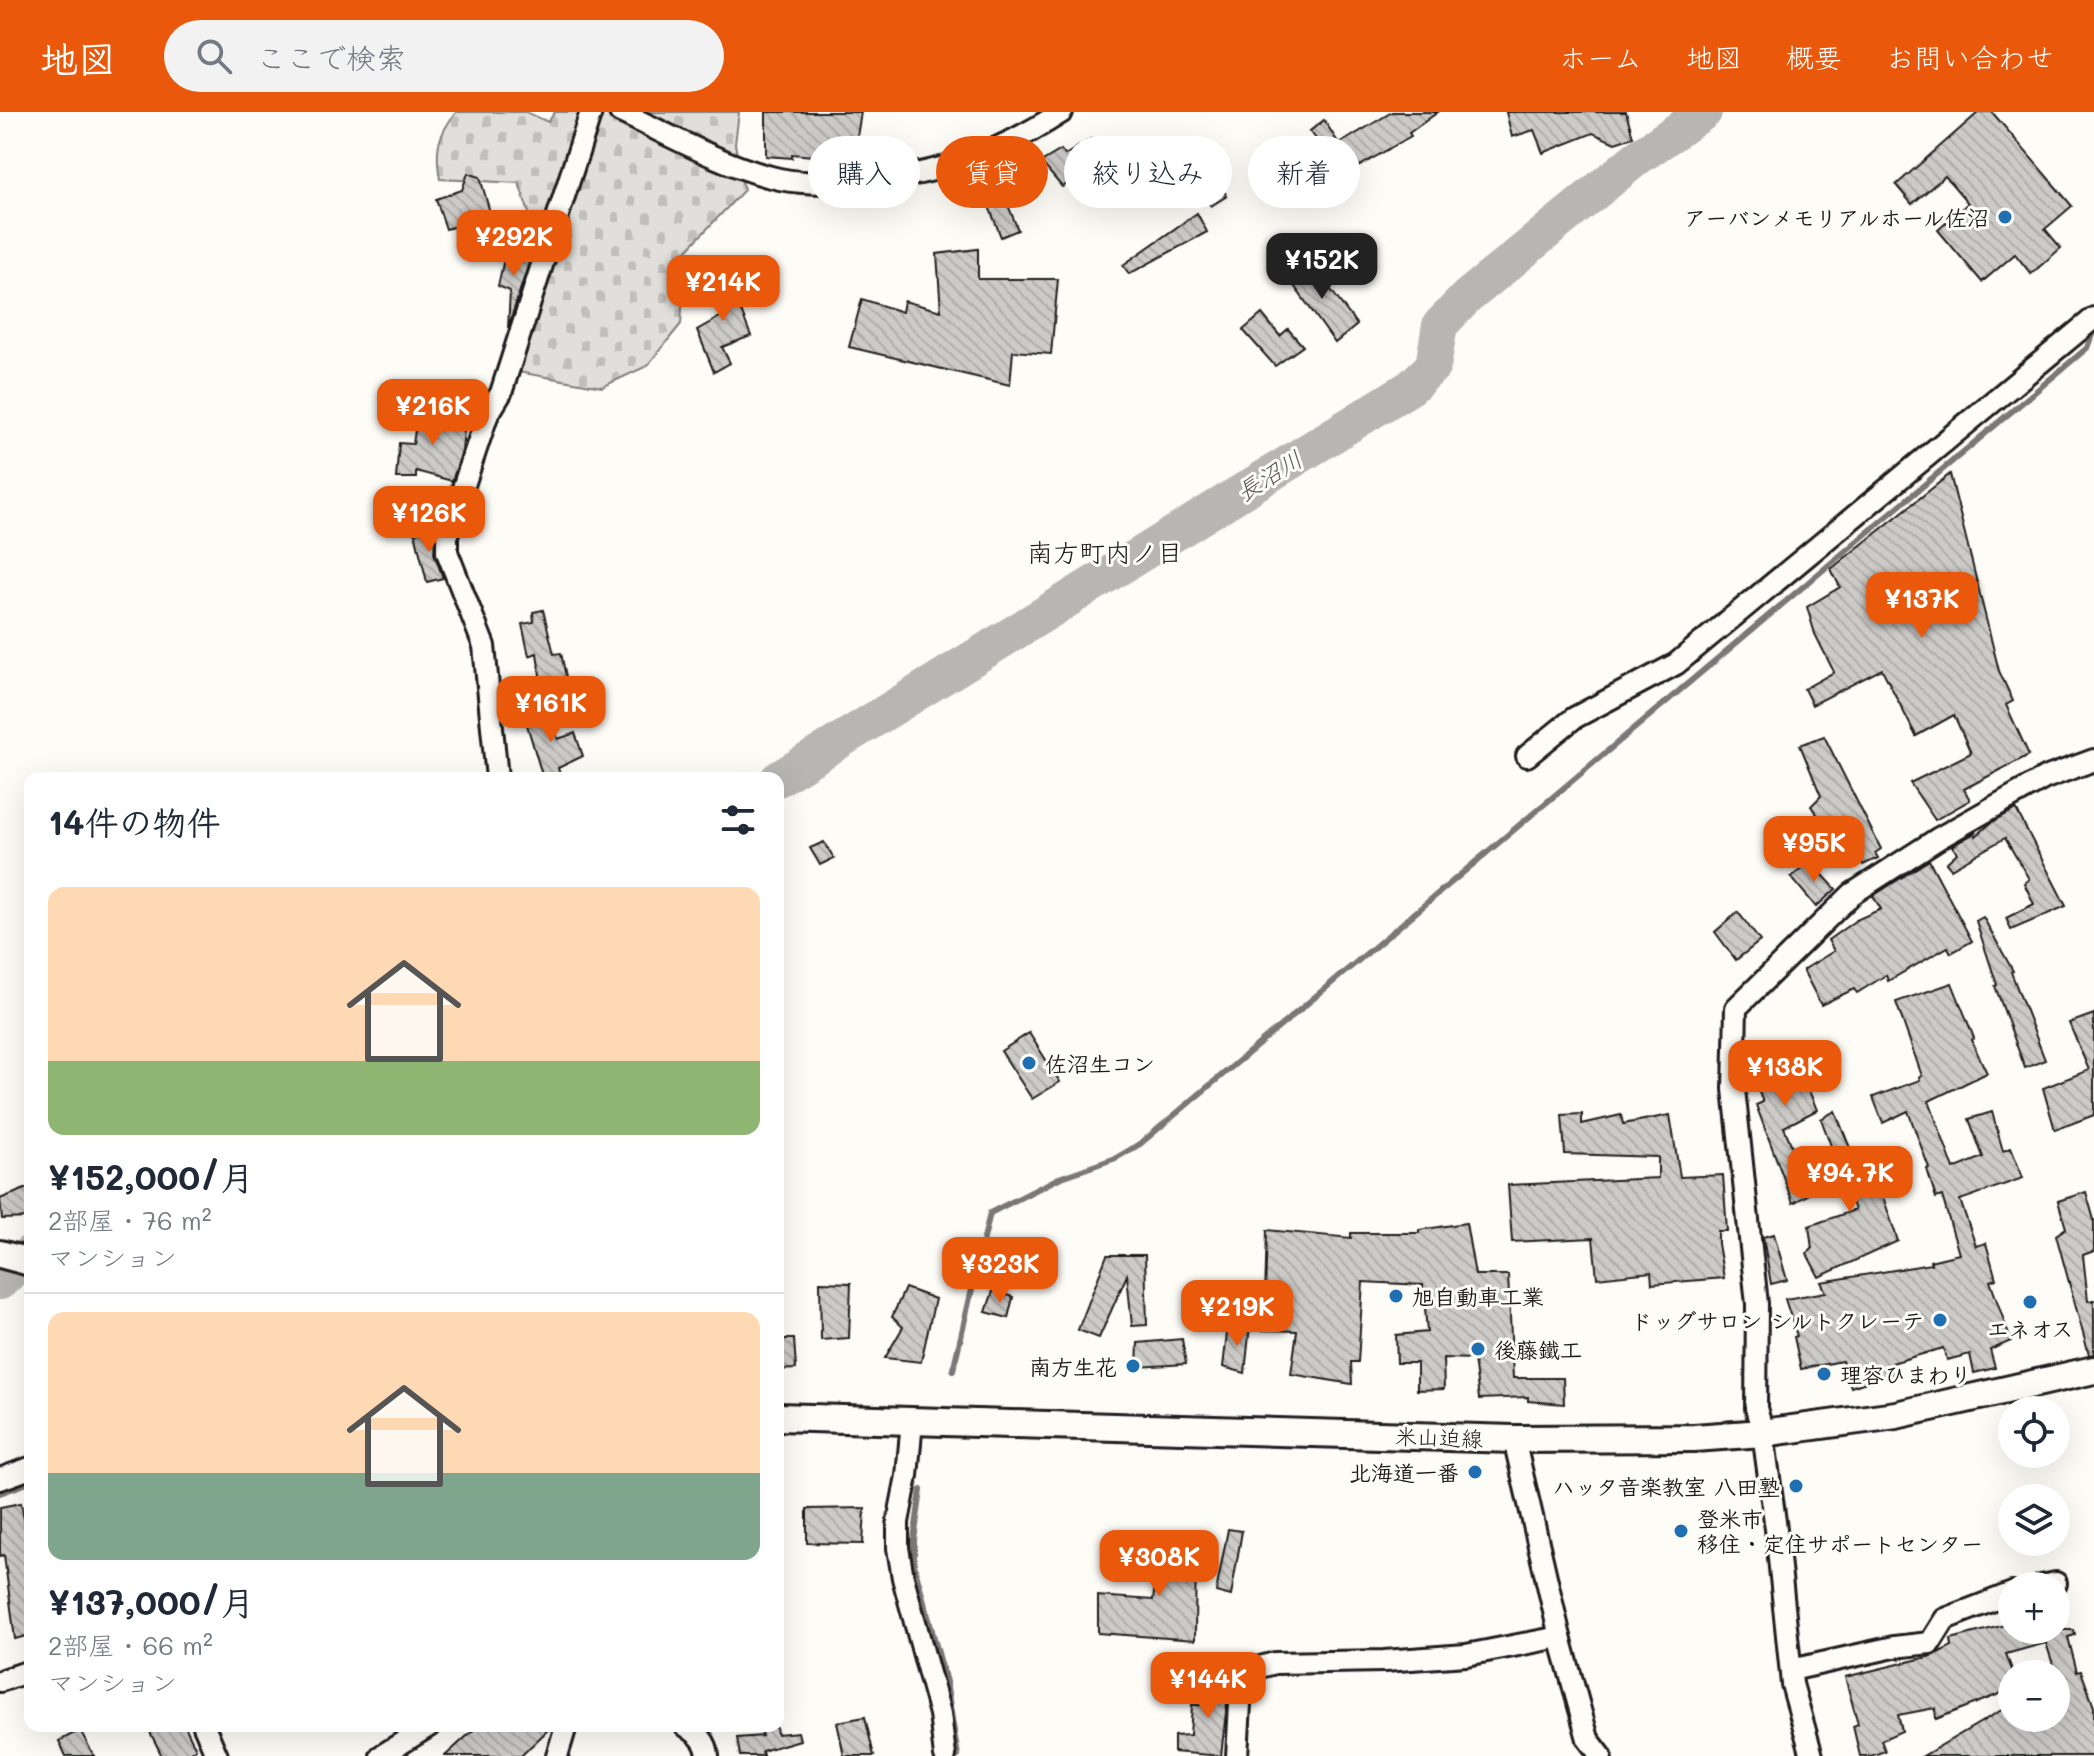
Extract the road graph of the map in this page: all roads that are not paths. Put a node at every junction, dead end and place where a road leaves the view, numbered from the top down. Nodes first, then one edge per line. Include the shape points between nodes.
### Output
1 (591, 112) edge
2 (620, 112) edge
3 (1062, 112) edge
4 (2094, 318) edge
5 (1527, 756) dead end
6 (2094, 760) edge
7 (496, 772) edge
8 (2094, 1370) edge
9 (784, 1417) edge
10 (919, 1421) junction
11 (1763, 1433) junction
12 (1514, 1439) junction
13 (24, 1470) edge
14 (0, 1479) edge
15 (1998, 1598) edge
16 (1560, 1637) junction
17 (1791, 1670) junction
18 (24, 1673) edge
19 (0, 1681) edge
20 (207, 1732) edge
21 (419, 1732) edge
22 (564, 1732) edge
23 (695, 1732) edge
24 (217, 1756) edge
25 (381, 1756) edge
26 (557, 1756) edge
27 (708, 1756) edge
28 (945, 1756) edge
29 (1237, 1756) edge
30 (1601, 1756) edge
31 (1812, 1756) edge

1 - 7 street via 501,393 487,416 447,536 447,552 484,646
2 - 3 street via 746,169 801,183 940,170 1006,145
4 - 5 street via 1676,664 1574,718
6 - 11 street via 2032,786 1852,894 1736,1008 1734,1089 1757,1304 1756,1408
8 - 11 main road, 米山迫線 via 1896,1415
9 - 10 main road, 米山迫線
10 - 12 main road, 米山迫線
10 - 28 street via 898,1522 898,1548 940,1714
11 - 12 main road, 米山迫線
11 - 17 street
12 - 16 street
13 - 14 street
15 - 17 street via 1945,1619 1930,1643
16 - 29 street via 1466,1655 1275,1663 1245,1671
16 - 30 street via 1588,1739
17 - 31 street
18 - 19 street
20 - 24 street
21 - 25 street
22 - 26 street
23 - 27 street

